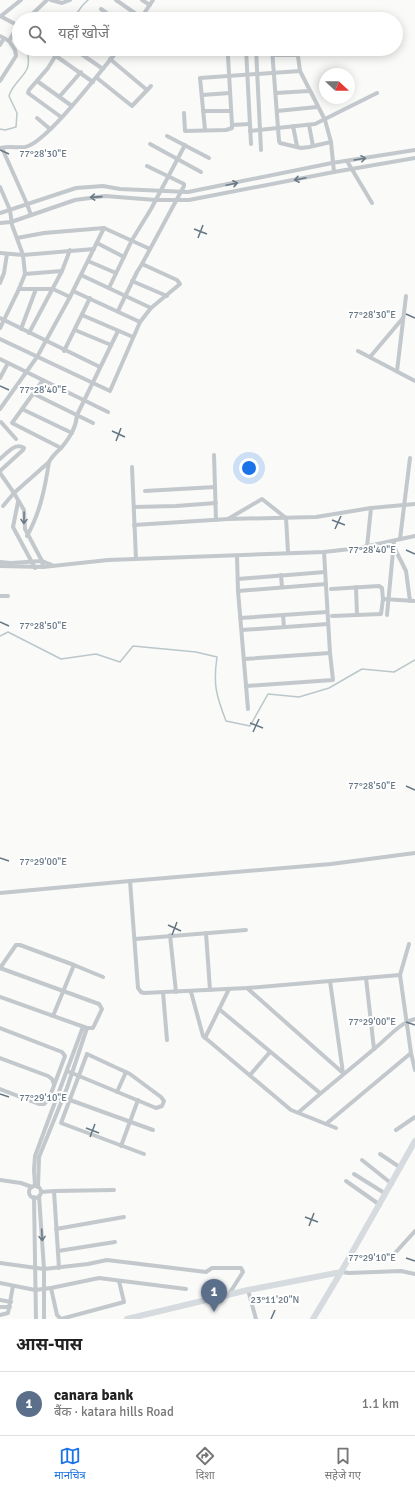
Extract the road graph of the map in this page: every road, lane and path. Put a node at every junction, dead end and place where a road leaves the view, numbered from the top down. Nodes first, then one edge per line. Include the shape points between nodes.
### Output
1 (12, 0) edge
2 (47, 0) edge
3 (51, 0) edge
4 (70, 0) edge
5 (116, 0) edge
6 (142, 0) edge
7 (153, 0) edge
8 (19, 1) edge
9 (150, 5) junction
10 (101, 10) dead end
11 (35, 12) edge
12 (104, 12) edge
13 (133, 12) edge
14 (146, 12) edge
15 (0, 16) edge
16 (12, 23) edge
17 (2, 37) edge
18 (12, 37) edge
19 (10, 42) junction
20 (0, 45) edge
21 (12, 45) edge
22 (16, 56) edge
23 (55, 56) edge
24 (59, 56) edge
25 (84, 56) edge
26 (228, 56) dead end
27 (246, 56) edge
28 (256, 56) edge
29 (273, 56) edge
30 (297, 56) edge
31 (112, 58) joint
32 (103, 69) junction
33 (300, 71) junction
34 (80, 72) junction
35 (274, 74) junction
36 (247, 75) junction
37 (257, 75) junction
38 (229, 76) junction
39 (97, 78) junction
40 (0, 81) edge
41 (37, 81) junction
42 (93, 82) junction
43 (151, 86) dead end
44 (147, 90) junction
45 (309, 91) junction
46 (276, 93) junction
47 (377, 93) dead end
48 (230, 94) junction
49 (202, 95) junction
50 (60, 96) junction
51 (72, 106) junction
52 (317, 107) junction
53 (203, 111) junction
54 (231, 111) junction
55 (277, 111) junction
56 (184, 113) dead end
57 (61, 117) junction
58 (36, 118) dead end
59 (325, 120) junction
60 (250, 124) junction
61 (232, 125) junction
62 (309, 125) junction
63 (293, 126) junction
64 (278, 128) junction
65 (50, 129) junction
66 (205, 130) junction
67 (260, 130) junction
68 (250, 131) junction
69 (168, 136) dead end
70 (331, 142) junction
71 (150, 144) dead end
72 (251, 144) dead end
73 (185, 145) junction
74 (297, 146) junction
75 (313, 146) junction
76 (1, 148) edge
77 (262, 150) dead end
78 (415, 150) edge
79 (209, 158) dead end
80 (415, 158) edge
81 (177, 159) junction
82 (347, 161) junction
83 (332, 163) junction
84 (147, 166) dead end
85 (352, 169) junction
86 (201, 172) dead end
87 (334, 172) junction
88 (168, 176) junction
89 (255, 179) junction
90 (0, 187) edge
91 (215, 188) junction
92 (257, 188) junction
93 (161, 190) junction
94 (180, 192) junction
95 (216, 195) junction
96 (156, 200) junction
97 (176, 200) junction
98 (372, 203) dead end
99 (28, 204) junction
100 (10, 210) junction
101 (0, 213) edge
102 (31, 215) junction
103 (0, 223) edge
104 (12, 223) junction
105 (104, 228) junction
106 (18, 238) junction
107 (132, 240) junction
108 (97, 243) junction
109 (94, 249) junction
110 (150, 249) junction
111 (70, 250) junction
112 (0, 253) edge
113 (7, 254) junction
114 (23, 255) junction
115 (124, 256) junction
116 (88, 261) junction
117 (142, 264) junction
118 (62, 271) junction
119 (2, 273) edge
120 (116, 273) junction
121 (25, 274) junction
122 (81, 275) junction
123 (132, 281) junction
124 (0, 283) edge
125 (109, 288) junction
126 (19, 289) junction
127 (36, 289) junction
128 (53, 290) junction
129 (73, 291) junction
130 (126, 296) junction
131 (167, 296) junction
132 (406, 296) dead end
133 (70, 297) junction
134 (90, 298) junction
135 (151, 308) junction
136 (118, 311) junction
137 (82, 315) junction
138 (403, 317) junction
139 (2, 319) edge
140 (140, 322) junction
141 (0, 328) edge
142 (21, 329) junction
143 (75, 330) junction
144 (118, 331) junction
145 (29, 333) junction
146 (133, 337) junction
147 (0, 339) edge
148 (46, 340) junction
149 (111, 345) junction
150 (64, 351) junction
151 (358, 351) dead end
152 (37, 356) junction
153 (370, 357) junction
154 (0, 359) edge
155 (8, 363) junction
156 (100, 367) junction
157 (397, 371) junction
158 (28, 372) junction
159 (0, 378) edge
160 (43, 380) junction
161 (415, 381) edge
162 (93, 383) junction
163 (34, 394) junction
164 (85, 400) junction
165 (0, 409) edge
166 (22, 409) junction
167 (108, 412) dead end
168 (77, 416) junction
169 (0, 422) edge
170 (93, 423) dead end
171 (72, 434) junction
172 (16, 439) dead end
173 (61, 448) junction
174 (214, 456) dead end
175 (410, 458) dead end
176 (0, 459) edge
177 (50, 462) junction
178 (132, 467) dead end
179 (0, 472) edge
180 (215, 487) junction
181 (145, 491) dead end
182 (14, 493) junction
183 (18, 501) junction
184 (216, 504) junction
185 (415, 504) edge
186 (3, 506) dead end
187 (404, 506) junction
188 (134, 507) junction
189 (371, 508) junction
190 (286, 518) junction
191 (228, 519) junction
192 (216, 520) junction
193 (134, 525) junction
194 (15, 530) junction
195 (27, 536) junction
196 (415, 536) edge
197 (400, 539) junction
198 (394, 540) junction
199 (367, 547) junction
200 (394, 547) junction
201 (288, 552) junction
202 (324, 552) junction
203 (237, 556) junction
204 (136, 559) junction
205 (42, 561) junction
206 (0, 562) edge
207 (33, 562) junction
208 (0, 566) edge
209 (52, 566) junction
210 (43, 567) junction
211 (35, 568) junction
212 (325, 572) junction
213 (281, 575) junction
214 (238, 579) junction
215 (326, 584) junction
216 (282, 587) junction
217 (356, 587) junction
218 (331, 589) dead end
219 (238, 591) junction
220 (0, 596) edge
221 (8, 596) dead end
222 (382, 599) junction
223 (389, 599) junction
224 (413, 601) edge
225 (327, 612) junction
226 (283, 615) junction
227 (357, 615) junction
228 (387, 615) dead end
229 (332, 616) dead end
230 (240, 618) junction
231 (328, 624) junction
232 (284, 627) junction
233 (242, 630) junction
234 (330, 653) junction
235 (244, 659) junction
236 (246, 686) junction
237 (248, 709) dead end
238 (415, 853) edge
239 (130, 881) junction
240 (0, 893) edge
241 (246, 930) dead end
242 (206, 933) junction
243 (170, 935) junction
244 (135, 939) junction
245 (409, 944) dead end
246 (74, 965) junction
247 (0, 968) edge
248 (400, 975) junction
249 (103, 978) dead end
250 (366, 978) junction
251 (330, 981) junction
252 (247, 988) junction
253 (230, 989) junction
254 (63, 990) junction
255 (210, 990) junction
256 (163, 992) junction
257 (176, 992) junction
258 (191, 992) junction
259 (0, 997) edge
260 (219, 1009) junction
261 (53, 1016) junction
262 (415, 1019) edge
263 (406, 1021) junction
264 (0, 1028) edge
265 (85, 1028) junction
266 (93, 1028) junction
267 (85, 1035) junction
268 (205, 1038) junction
269 (167, 1040) dead end
270 (374, 1049) junction
271 (270, 1052) junction
272 (411, 1052) junction
273 (87, 1054) junction
274 (0, 1058) edge
275 (76, 1061) junction
276 (415, 1070) edge
277 (70, 1072) junction
278 (126, 1072) junction
279 (343, 1073) junction
280 (250, 1075) junction
281 (78, 1076) junction
282 (54, 1084) junction
283 (0, 1089) edge
284 (117, 1092) junction
285 (320, 1093) junction
286 (50, 1095) junction
287 (57, 1097) junction
288 (62, 1099) junction
289 (70, 1100) junction
290 (138, 1100) junction
291 (298, 1112) junction
292 (415, 1117) edge
293 (54, 1118) junction
294 (61, 1122) junction
295 (130, 1122) junction
296 (326, 1124) junction
297 (336, 1128) dead end
298 (153, 1130) dead end
299 (396, 1130) dead end
300 (415, 1141) edge
301 (121, 1146) junction
302 (144, 1154) dead end
303 (380, 1154) dead end
304 (37, 1157) junction
305 (362, 1160) dead end
306 (400, 1168) junction
307 (354, 1174) dead end
308 (0, 1180) edge
309 (346, 1181) dead end
310 (392, 1184) junction
311 (35, 1186) junction
312 (114, 1190) dead end
313 (54, 1191) junction
314 (40, 1194) junction
315 (386, 1194) junction
316 (34, 1197) junction
317 (380, 1205) junction
318 (124, 1217) dead end
319 (56, 1229) junction
320 (415, 1231) edge
321 (115, 1242) dead end
322 (58, 1251) junction
323 (396, 1252) dead end
324 (0, 1263) edge
325 (60, 1268) junction
326 (35, 1269) junction
327 (44, 1269) junction
328 (344, 1272) junction
329 (415, 1274) edge
330 (119, 1281) junction
331 (0, 1283) edge
332 (13, 1286) junction
333 (44, 1288) junction
334 (51, 1288) junction
335 (186, 1289) dead end
336 (36, 1290) junction
337 (248, 1290) junction
338 (229, 1294) junction
339 (0, 1300) edge
340 (10, 1304) junction
341 (0, 1307) edge
342 (0, 1315) edge
343 (36, 1319) edge
344 (44, 1319) edge
345 (129, 1319) edge
346 (256, 1319) edge
347 (313, 1319) edge

1 - 8 street
2 - 11 street
3 - 4 street via 62,3
5 - 13 street
6 - 9 street
7 - 9 street
8 - 15 street
9 - 14 street
10 - 12 street
15 - 16 street
17 - 19 street
17 - 20 street
18 - 19 street
19 - 21 street
22 - 40 street
23 - 41 street
24 - 34 street
25 - 32 street
26 - 38 street
27 - 36 street
28 - 37 street
29 - 35 street
30 - 33 street
31 - 32 street
31 - 44 street
32 - 39 street
33 - 35 street
33 - 45 street
34 - 42 street
34 - 50 street
35 - 37 street
35 - 46 street
36 - 37 street
36 - 38 street
36 - 60 street
37 - 67 street
38 - 48 street
38 - 49 street via 200,78
39 - 42 street
39 - 44 street via 132,106
41 - 50 street
41 - 57 street via 28,93
42 - 51 street
43 - 44 street
45 - 46 street
45 - 52 street
46 - 55 street
47 - 59 street
48 - 49 street
48 - 54 street
49 - 53 street
50 - 51 street
51 - 57 street
52 - 55 street
52 - 59 street
53 - 54 street
53 - 66 street
54 - 61 street
55 - 64 street
56 - 66 street via 185,131
57 - 65 street
58 - 65 street
59 - 62 street
59 - 70 street
60 - 61 street
60 - 68 street
61 - 66 street via 232,128 226,130
62 - 63 street
62 - 75 street
63 - 64 street
63 - 74 street
64 - 67 street
64 - 74 street via 280,142
65 - 76 street via 25,147
67 - 68 street
67 - 77 street
68 - 72 street
69 - 73 street
70 - 75 street
70 - 83 street
71 - 81 street
73 - 79 street
73 - 81 street
74 - 75 street
76 - 99 street
82 -> 78 street
80 - 85 street
81 - 86 street
81 - 88 street
82 - 83 street
82 - 85 street
83 - 87 street
83 - 89 street
84 - 88 street
85 - 87 street
85 - 98 street
87 -> 92 street
88 - 93 street
88 - 94 street via 184,184
91 -> 89 street
89 - 92 street
90 - 100 street
91 - 94 street
91 - 95 street
92 - 95 street
93 - 94 street
93 - 96 street
93 - 99 street via 103,186 76,188
94 - 97 street
95 - 97 street
96 - 97 street
96 -> 102 street via 105,196 84,198
96 - 107 street
97 - 110 street
99 - 100 street
99 - 102 street
100 - 101 street
100 - 104 street
102 - 104 street
103 - 104 street
104 - 106 street
105 - 106 street
105 - 107 street
105 - 108 street
106 - 114 street
107 - 110 street
107 - 115 street
108 - 109 street
108 - 115 street
109 - 111 street
109 - 116 street
110 - 117 street
111 - 114 street
111 - 118 street
112 - 113 street
113 - 114 street
113 - 119 street
114 - 121 street
115 - 120 street
116 - 120 street
116 - 122 street
117 - 123 street
117 - 131 street via 177,280 180,284
118 - 121 street
118 - 128 street
119 - 124 street
120 - 125 street
121 - 126 street
122 - 125 street
122 - 129 street
123 - 130 street
123 - 131 street
125 - 130 street
126 - 127 street
126 - 139 street
127 - 128 street
127 - 142 street
128 - 133 street
128 - 145 street
129 - 133 street
129 - 134 street
130 - 135 street
130 - 136 street
131 - 135 street
132 - 138 street
133 - 148 street
134 - 136 street
134 - 137 street
135 - 140 street
136 - 140 street
137 - 143 street
137 - 144 street
138 - 153 street
138 - 157 street
139 - 141 street
139 - 142 street
140 - 146 street
142 - 145 street
143 - 149 street
143 - 150 street
144 - 146 street
144 - 149 street
145 - 148 street
146 - 162 street via 110,391
147 - 152 street
148 - 150 street
148 - 152 street
149 - 156 street
150 - 156 street
151 - 153 street
152 - 158 street
152 - 162 street
153 - 157 street
154 - 155 street
155 - 158 street
155 - 159 street
156 - 162 street
157 - 161 street
158 - 160 street
158 - 165 street
160 - 163 street
160 - 164 street
162 - 164 street
163 - 166 street
163 - 168 street
164 - 167 street
164 - 168 street
166 - 171 street
166 - 173 street via 12,423
168 - 170 street
168 - 171 street
169 - 172 street
171 - 173 street
173 - 177 street
174 - 180 street
175 - 187 street
176 - 179 street via 16,446 24,448
177 - 182 street
177 - 195 street via 43,496
178 - 188 street
179 - 182 street
180 - 181 street
180 - 184 street
182 - 183 street
182 - 186 street
183 - 194 street via 13,524
183 -> 195 street via 24,510
184 - 188 street
184 - 192 street
185 - 187 street
187 - 189 street
187 - 197 street
188 - 193 street
189 - 190 street via 316,517
189 - 199 street
190 - 191 street
190 - 191 street via 262,499
190 - 201 street
191 - 192 street
192 - 193 street
193 - 204 street
194 - 195 street
194 - 207 street
195 - 205 street
196 - 197 street
197 - 198 street
198 - 199 street
198 - 200 street
199 - 202 street
200 - 223 street
200 - 224 street via 406,571
201 - 202 street
201 - 203 street
202 - 212 street
203 - 204 street
203 - 214 street
204 - 209 street
205 - 207 street
205 - 209 street
205 - 210 street
206 - 207 street
207 - 211 street
208 - 211 street
209 - 210 street
210 - 211 street
212 - 213 street
212 - 215 street
213 - 214 street
213 - 216 street
214 - 219 street
215 - 216 street
215 - 225 street
216 - 219 street
217 - 218 street
217 - 222 street via 381,587
217 - 227 street
219 - 230 street
220 - 221 street
222 - 223 street
222 - 227 street via 381,614
223 - 224 street
223 - 228 street
225 - 226 street
225 - 231 street
226 - 230 street
226 - 232 street
227 - 229 street
230 - 233 street
231 - 232 street
231 - 234 street
232 - 233 street
233 - 235 street
234 - 235 street
234 - 236 street via 333,680
235 - 236 street
236 - 237 street
238 - 239 street via 331,864
239 - 240 street
239 - 244 street
241 - 242 street
242 - 243 street
242 - 255 street
243 - 244 street
243 - 257 street
244 - 256 street via 139,990 144,993
245 - 248 street
246 - 247 street via 20,944 16,945
246 - 249 street
246 - 254 street
247 - 254 street
248 - 250 street
248 - 263 street
250 - 251 street
250 - 270 street
251 - 252 street
251 - 279 street
252 - 253 street
252 - 279 street
253 - 255 street
253 - 260 street
254 - 261 street
254 - 266 street via 99,1004 102,1009
255 - 258 street
256 - 257 street
256 - 269 street
257 - 258 street
258 - 268 street
259 - 261 street
260 - 268 street
260 - 271 street
261 - 265 street
262 - 263 street
263 - 270 street
263 - 272 street
264 - 282 street via 62,1052 65,1056
265 - 266 street
265 - 267 street
265 - 277 street
266 - 267 street
267 - 275 street
268 - 280 street
270 - 279 street
271 - 280 street
271 - 285 street
272 - 276 street
272 - 296 street
273 - 275 street
273 - 278 street
273 - 281 street
274 - 282 street via 48,1076
275 - 277 street
277 - 281 street
277 - 287 street
277 - 288 street
278 - 284 street
278 - 290 street via 164,1101 162,1106 156,1108
279 - 285 street
280 - 291 street via 291,1110
281 - 284 street
281 - 289 street
282 - 286 street
283 - 286 street via 39,1104 44,1104
284 - 290 street
285 - 291 street
286 - 287 street
287 - 288 street
287 - 304 street
288 - 289 street
288 - 293 street
289 - 294 street
289 - 295 street
290 - 295 street
291 - 296 street
292 - 299 street
293 - 294 street
293 - 304 street
294 - 301 street
295 - 298 street
295 - 301 street
296 - 297 street
300 - 306 main road
301 - 302 street
303 - 306 street
304 - 311 street via 34,1170
305 - 310 street
306 - 310 main road
307 - 315 street
308 - 311 street
309 - 317 street
310 - 315 main road
311 - 314 street
311 - 316 street via 30,1192
312 - 313 street
313 - 314 street
313 - 319 street
314 - 316 street
314 -> 327 street
315 - 317 main road
316 - 326 street
317 - 328 main road
318 - 319 street
319 - 322 street
320 - 323 street
321 - 322 street
322 - 325 street
324 - 326 street
325 - 327 street
325 - 338 street via 107,1260 206,1272 212,1268 241,1268 243,1272
326 - 327 street
326 - 336 street
327 - 333 street
328 - 329 street via 401,1271
328 - 337 main road
328 - 347 main road
330 - 334 street via 99,1278
330 - 334 street via 124,1302 61,1319 57,1315
330 - 335 street
331 - 332 street
332 - 336 street
332 - 340 street
333 - 334 street
333 - 336 street
333 - 344 street
336 - 343 street
337 - 338 main road
337 - 346 street
338 - 345 main road
339 - 340 street
340 - 341 street
340 - 342 street via 8,1313

